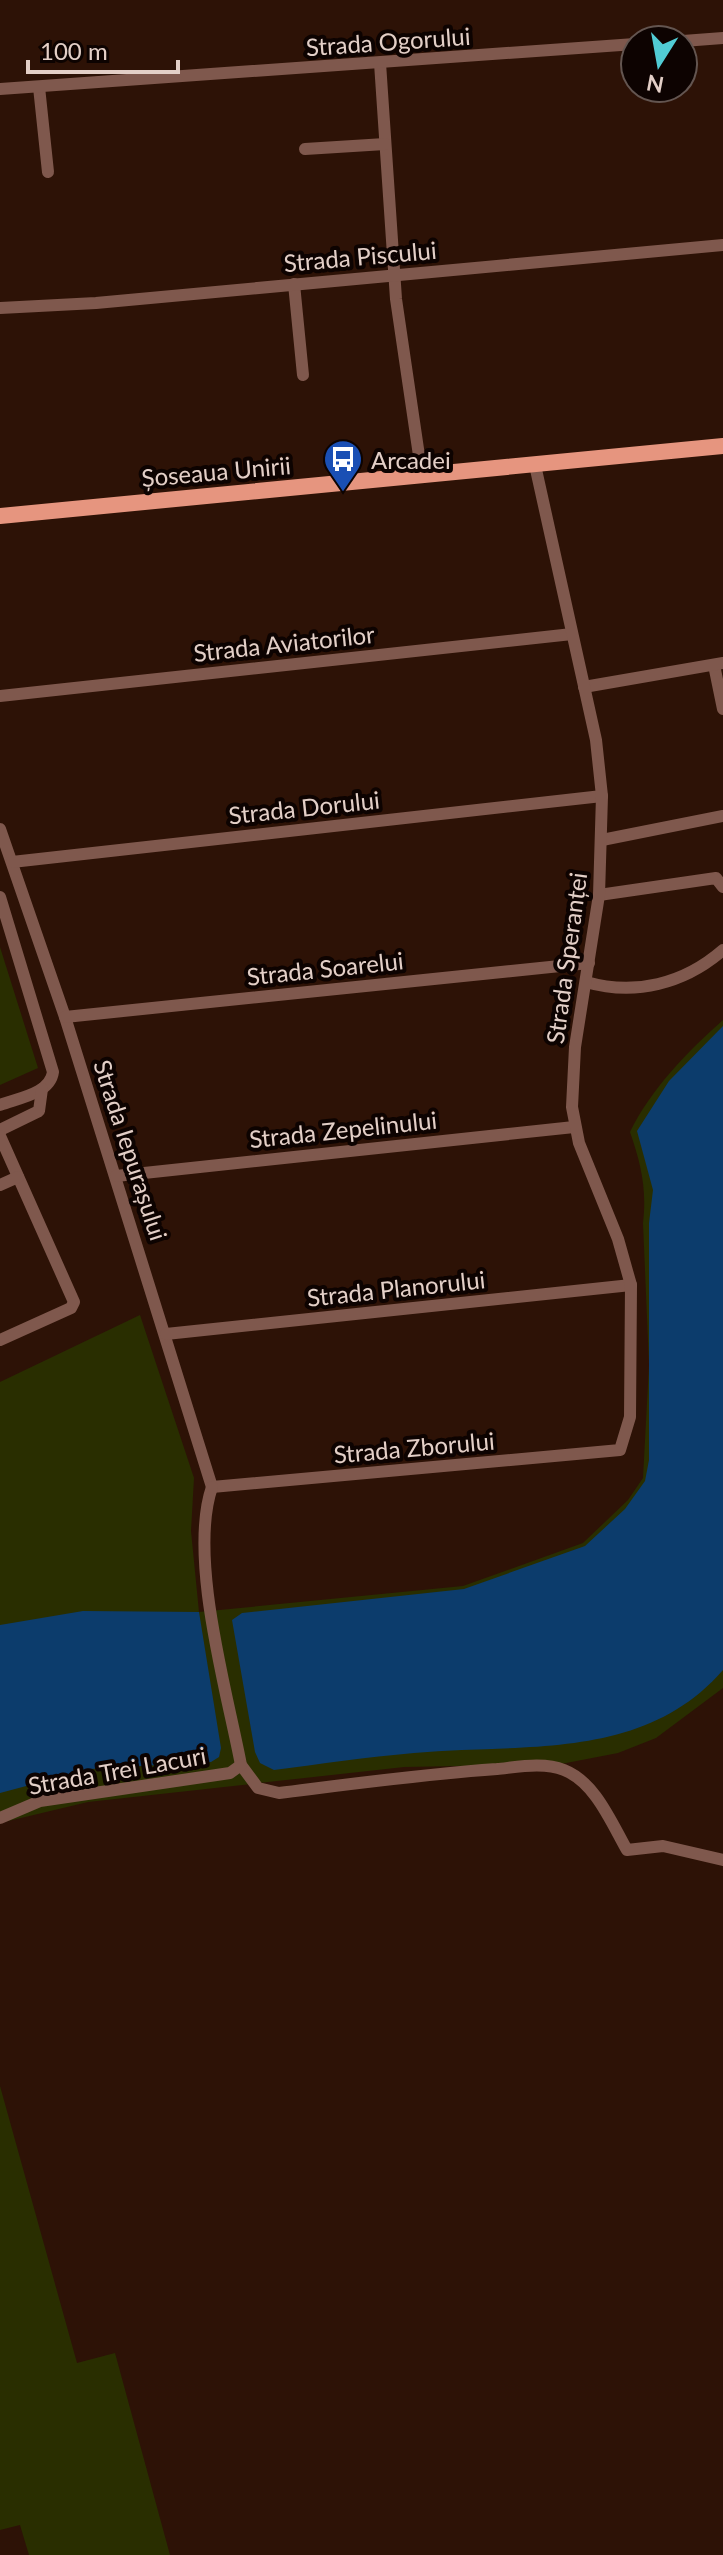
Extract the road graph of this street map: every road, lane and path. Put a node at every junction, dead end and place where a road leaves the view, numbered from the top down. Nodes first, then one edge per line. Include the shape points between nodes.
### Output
1 (723, 38) edge
2 (699, 40) edge
3 (619, 45) edge
4 (380, 63) junction
5 (39, 87) junction
6 (0, 89) edge
7 (385, 144) junction
8 (305, 149) dead end
9 (48, 172) dead end
10 (723, 245) edge
11 (395, 276) junction
12 (294, 284) junction
13 (0, 308) edge
14 (303, 375) dead end
15 (723, 446) edge
16 (535, 465) junction
17 (422, 476) junction
18 (0, 516) edge
19 (572, 634) junction
20 (718, 664) edge
21 (584, 687) junction
22 (0, 696) edge
23 (723, 709) edge
24 (602, 796) junction
25 (723, 816) edge
26 (0, 829) edge
27 (602, 840) junction
28 (12, 862) junction
29 (723, 887) edge
30 (599, 895) junction
31 (0, 897) edge
32 (723, 950) edge
33 (589, 963) junction
34 (586, 982) junction
35 (65, 1017) junction
36 (46, 1087) junction
37 (0, 1105) edge
38 (574, 1127) junction
39 (0, 1130) edge
40 (0, 1136) edge
41 (116, 1176) junction
42 (18, 1177) junction
43 (0, 1185) edge
44 (631, 1285) junction
45 (166, 1334) junction
46 (0, 1340) edge
47 (620, 1450) joint
48 (212, 1487) junction
49 (241, 1765) junction
50 (0, 1818) edge
51 (723, 1860) edge

1 - 2 street
3 - 4 street, Strada Ogorului
4 - 5 street, Strada Ogorului
4 - 7 street
5 - 6 street, Strada Ogorului
5 - 9 street
7 - 8 street
7 - 11 street
10 - 11 street, Strada Piscului
11 - 12 street, Strada Piscului
11 - 17 street via 403,367
12 - 13 street, Strada Piscului
12 - 14 street
15 - 16 main road, Șoseaua Unirii
16 - 17 main road, Șoseaua Unirii
16 - 19 street, Strada Speranței
17 - 18 main road, Șoseaua Unirii
19 - 21 street, Strada Speranței
19 - 22 street, Strada Aviatorilor
20 - 21 street
20 - 23 street
21 - 24 street, Strada Speranței
24 - 27 street, Strada Speranței
24 - 28 street, Strada Dorului
25 - 27 street
26 - 28 street, Strada Iepurașului
27 - 30 street, Strada Speranței
28 - 35 street, Strada Iepurașului
29 - 30 street via 716,878 706,877
30 - 33 street, Strada Speranței
31 - 36 street, Strada Iepurașului via 51,1062
32 - 34 street via 684,976 652,986 608,988
33 - 34 street, Strada Speranței
33 - 35 street, Strada Soarelui
34 - 38 street, Strada Speranței via 572,1086
35 - 41 street, Strada Iepurașului
36 - 37 street
36 - 39 street via 39,1111
38 - 41 street, Strada Zepelinului
38 - 44 street, Strada Speranței
40 - 42 street
41 - 45 street, Strada Iepurașului
42 - 43 street
42 - 46 street via 74,1302
44 - 45 street, Strada Planorului
44 - 47 street, Strada Speranței via 630,1417
45 - 48 street, Strada Iepurașului
47 - 48 street, Strada Zborului
48 - 49 street via 204,1561
49 - 50 street, Strada Trei Lacuri via 230,1773 40,1801
49 - 51 street via 258,1788 279,1793 469,1771 562,1769 595,1795 627,1850 663,1846

